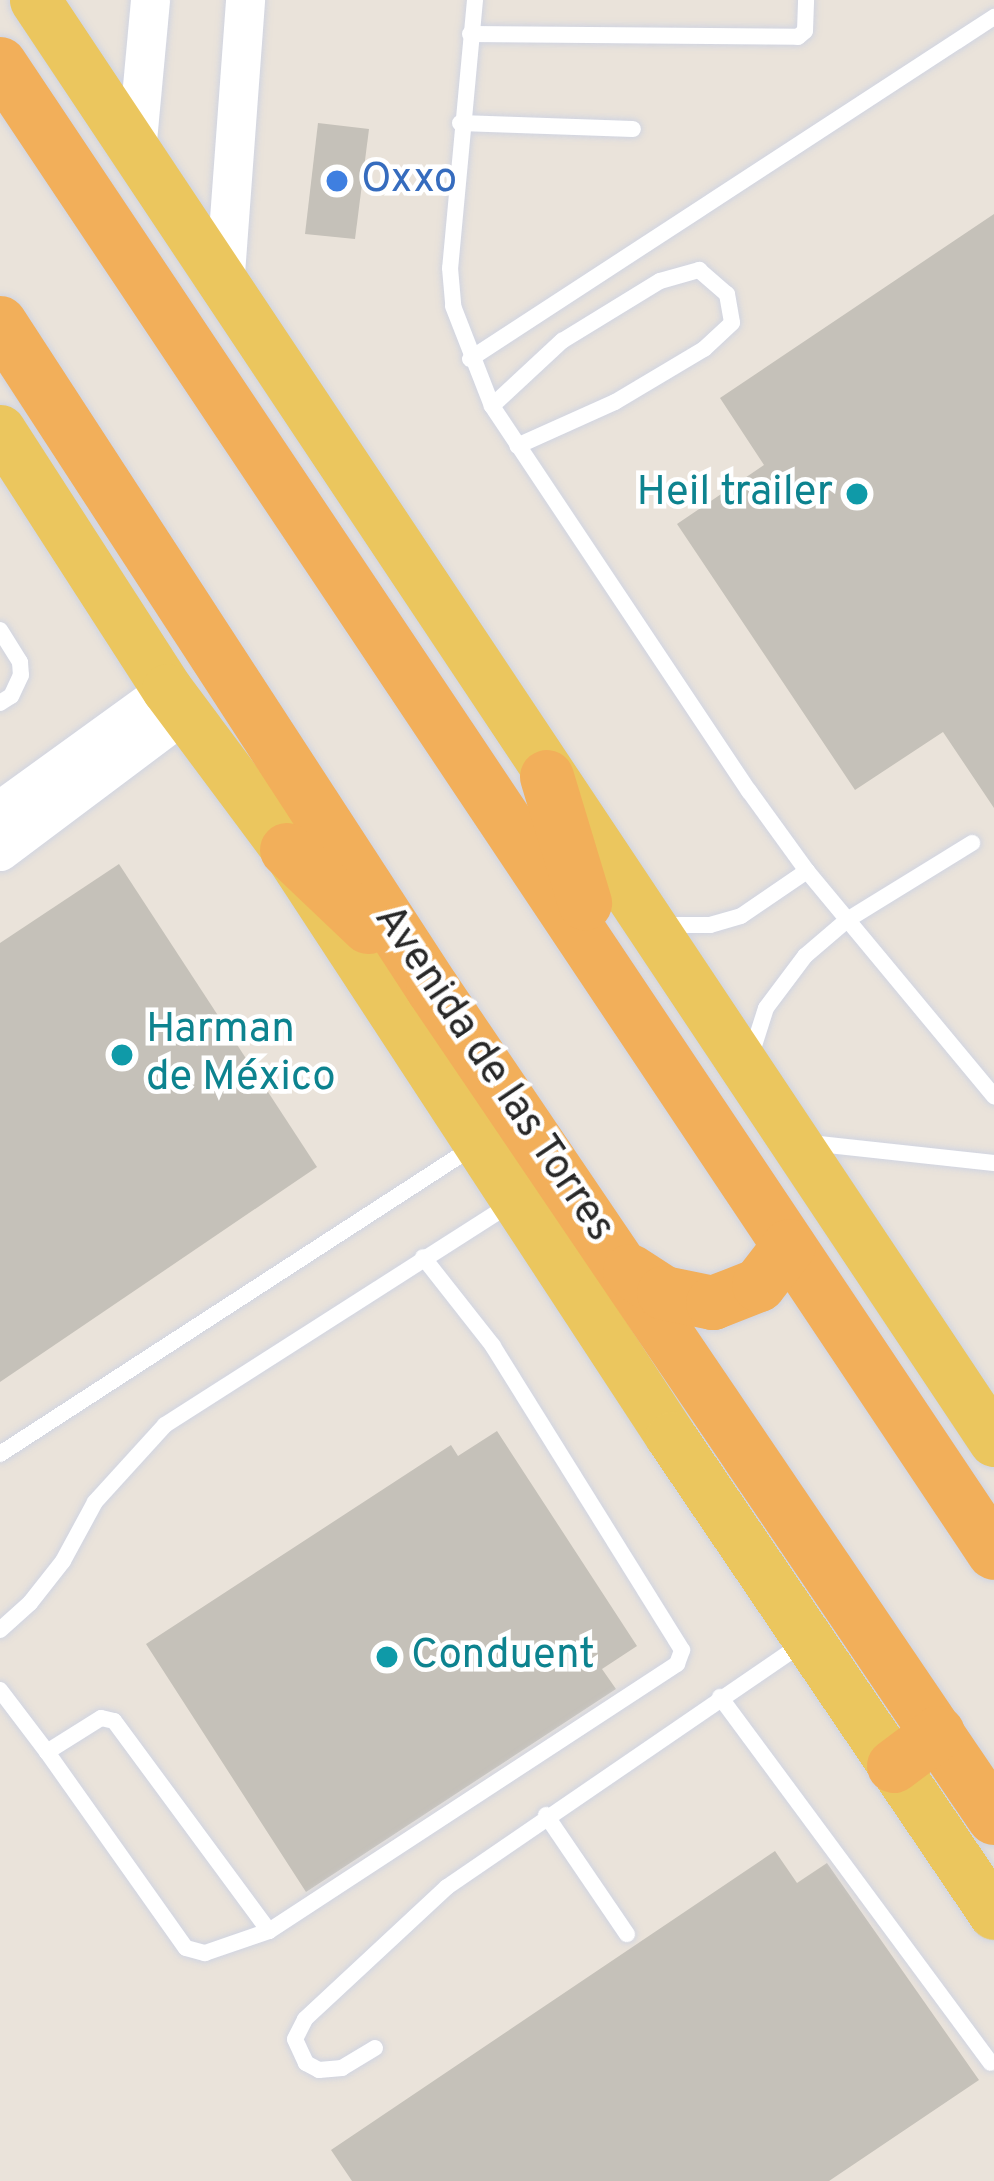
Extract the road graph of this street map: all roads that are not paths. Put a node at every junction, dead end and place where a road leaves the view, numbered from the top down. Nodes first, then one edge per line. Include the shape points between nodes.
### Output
1 (35, 0) edge
2 (151, 0) edge
3 (245, 0) edge
4 (475, 0) edge
5 (806, 0) edge
6 (994, 17) edge
7 (470, 34) junction
8 (0, 64) edge
9 (460, 123) junction
10 (633, 128) dead end
11 (136, 151) junction
12 (224, 286) junction
13 (0, 323) edge
14 (470, 359) junction
15 (492, 406) junction
16 (0, 430) edge
17 (517, 446) junction
18 (0, 630) edge
19 (175, 701) junction
20 (0, 703) edge
21 (548, 777) junction
22 (0, 810) edge
23 (972, 843) dead end
24 (287, 850) junction
25 (0, 851) edge
26 (807, 871) junction
27 (847, 920) junction
28 (645, 922) junction
29 (601, 957) junction
30 (433, 989) junction
31 (747, 1073) junction
32 (994, 1096) edge
33 (792, 1140) junction
34 (476, 1144) junction
35 (994, 1163) edge
36 (516, 1200) junction
37 (789, 1246) junction
38 (423, 1258) junction
39 (622, 1267) junction
40 (994, 1441) edge
41 (0, 1454) edge
42 (994, 1553) edge
43 (0, 1630) edge
44 (806, 1640) junction
45 (0, 1690) edge
46 (720, 1697) junction
47 (938, 1733) junction
48 (47, 1752) junction
49 (894, 1766) junction
50 (546, 1816) junction
51 (994, 1818) edge
52 (994, 1914) edge
53 (269, 1930) junction
54 (627, 1934) dead end
55 (375, 2048) dead end
56 (991, 2063) dead end

1 - 11 main road
2 - 11 street
3 - 12 street
4 - 7 lane
5 - 7 lane via 798,38
6 - 14 lane
7 - 9 lane
8 - 29 highway
9 - 10 lane
9 - 14 lane via 449,268
11 - 12 main road
12 - 21 main road
13 - 30 highway, Avenida de las Torres
14 - 15 lane
15 - 17 lane
15 - 17 lane via 562,341 660,281 699,270 727,294 732,323 704,349 615,402
16 - 19 main road, Avenida de las Torres
17 - 26 lane
18 - 20 lane via 21,675
19 - 22 street
19 - 24 main road, Avenida de las Torres
19 - 25 street
21 - 28 main road
21 - 29 highway
23 - 27 lane
24 - 30 highway
24 - 34 main road, Avenida de las Torres
26 - 27 lane
26 - 28 lane via 741,916 677,928
27 - 31 lane via 783,980
27 - 32 lane
28 - 31 main road
29 - 37 highway
30 - 39 highway, Avenida de las Torres
31 - 33 main road
33 - 35 lane
33 - 40 main road
34 - 36 main road, Avenida de las Torres
34 - 41 lane
36 - 38 lane
36 - 44 main road, Avenida de las Torres
37 - 39 highway via 759,1285 712,1303 664,1293
37 - 42 highway
38 - 43 lane via 165,1424 95,1502 41,1589
38 - 53 lane via 493,1346 682,1649 677,1664
39 - 47 highway, Avenida de las Torres
44 - 46 lane
44 - 49 main road, Avenida de las Torres
45 - 48 lane
46 - 50 lane
46 - 56 lane
47 - 49 highway
47 - 51 highway, Avenida de las Torres
48 - 53 lane via 186,1948 205,1953
48 - 53 lane via 101,1718 114,1721
49 - 52 main road, Avenida de las Torres
50 - 54 lane
50 - 55 lane via 409,1920 305,2019 295,2039 319,2070 342,2068

